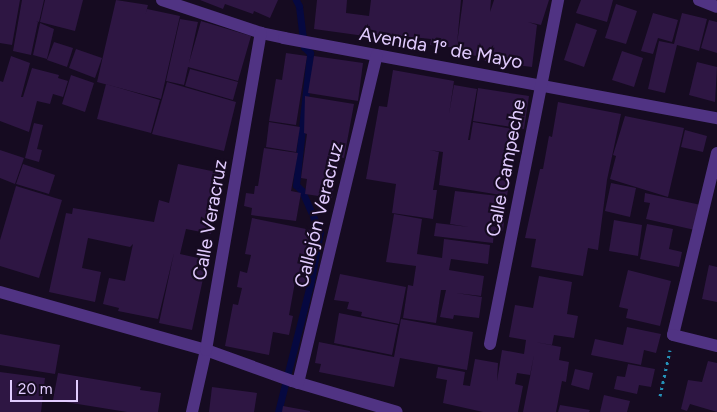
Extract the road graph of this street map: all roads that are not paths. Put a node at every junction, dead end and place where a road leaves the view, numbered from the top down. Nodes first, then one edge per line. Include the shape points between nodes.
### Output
1 (162, 0) edge
2 (558, 0) edge
3 (699, 0) edge
4 (717, 8) edge
5 (261, 33) junction
6 (377, 55) junction
7 (542, 86) junction
8 (717, 118) edge
9 (717, 153) edge
10 (0, 292) edge
11 (490, 344) dead end
12 (717, 346) edge
13 (206, 350) junction
14 (295, 382) junction
15 (192, 412) edge
16 (397, 412) edge

1 - 5 street, Avenida 1º de Mayo
2 - 7 street, Calle Campeche
3 - 4 street
5 - 6 street, Avenida 1º de Mayo
5 - 13 street, Calle Veracruz
6 - 7 street, Avenida 1º de Mayo
6 - 14 street, Callejón Veracruz
7 - 8 street, Avenida 1º de Mayo
7 - 11 street, Calle Campeche
9 - 12 street via 673,335
10 - 13 street
13 - 14 street
13 - 15 street, Calle Veracruz
14 - 16 street

